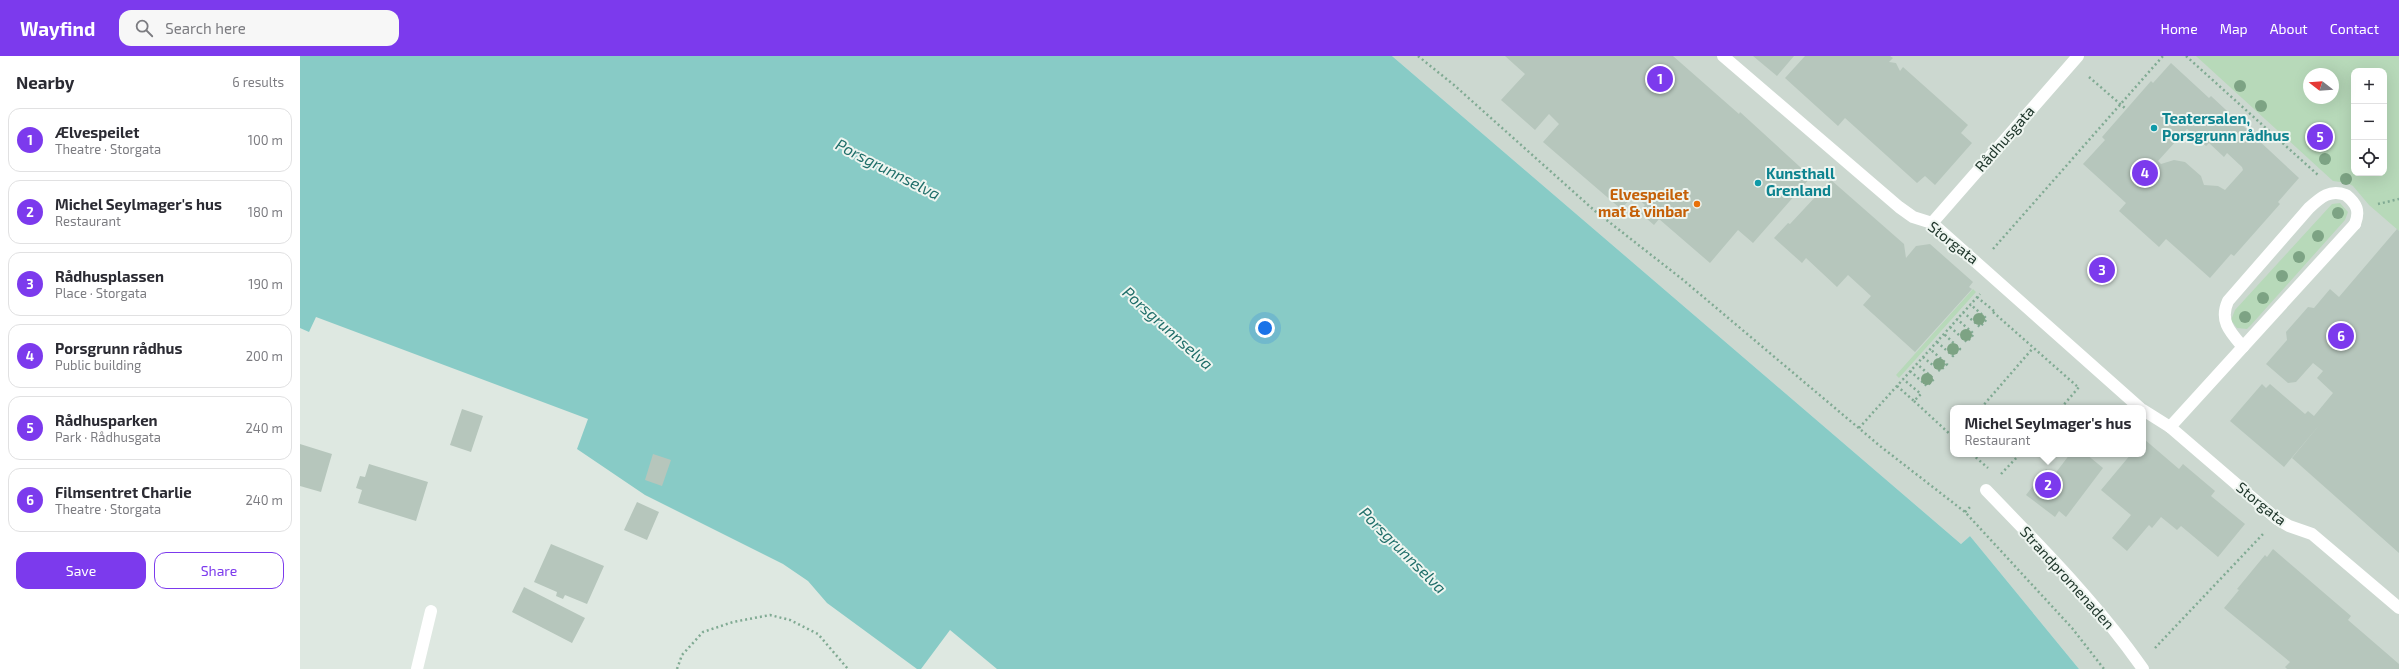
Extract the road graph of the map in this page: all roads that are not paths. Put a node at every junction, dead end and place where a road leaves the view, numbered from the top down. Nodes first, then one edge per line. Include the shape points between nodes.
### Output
1 (1723, 56) edge
2 (2075, 59) edge
3 (1932, 223) junction
4 (2243, 347) junction
5 (2137, 405) edge
6 (2146, 412) edge
7 (2170, 427) junction
8 (1986, 490) dead end
9 (2399, 608) edge
10 (431, 611) dead end
11 (2141, 666) edge
12 (417, 669) edge

1 - 3 street, Storgata via 1899,207 1913,217
2 - 3 street, Rådhusgata
3 - 5 street, Storgata via 1980,263
4 - 4 street via 2355,224 2357,208 2346,195 2332,192 2321,197 2228,301 2224,318 2226,327
4 - 7 street
6 - 7 street, Storgata
7 - 9 street, Storgata via 2277,519 2312,534
8 - 11 street, Strandpromenaden via 2104,617
10 - 12 street

